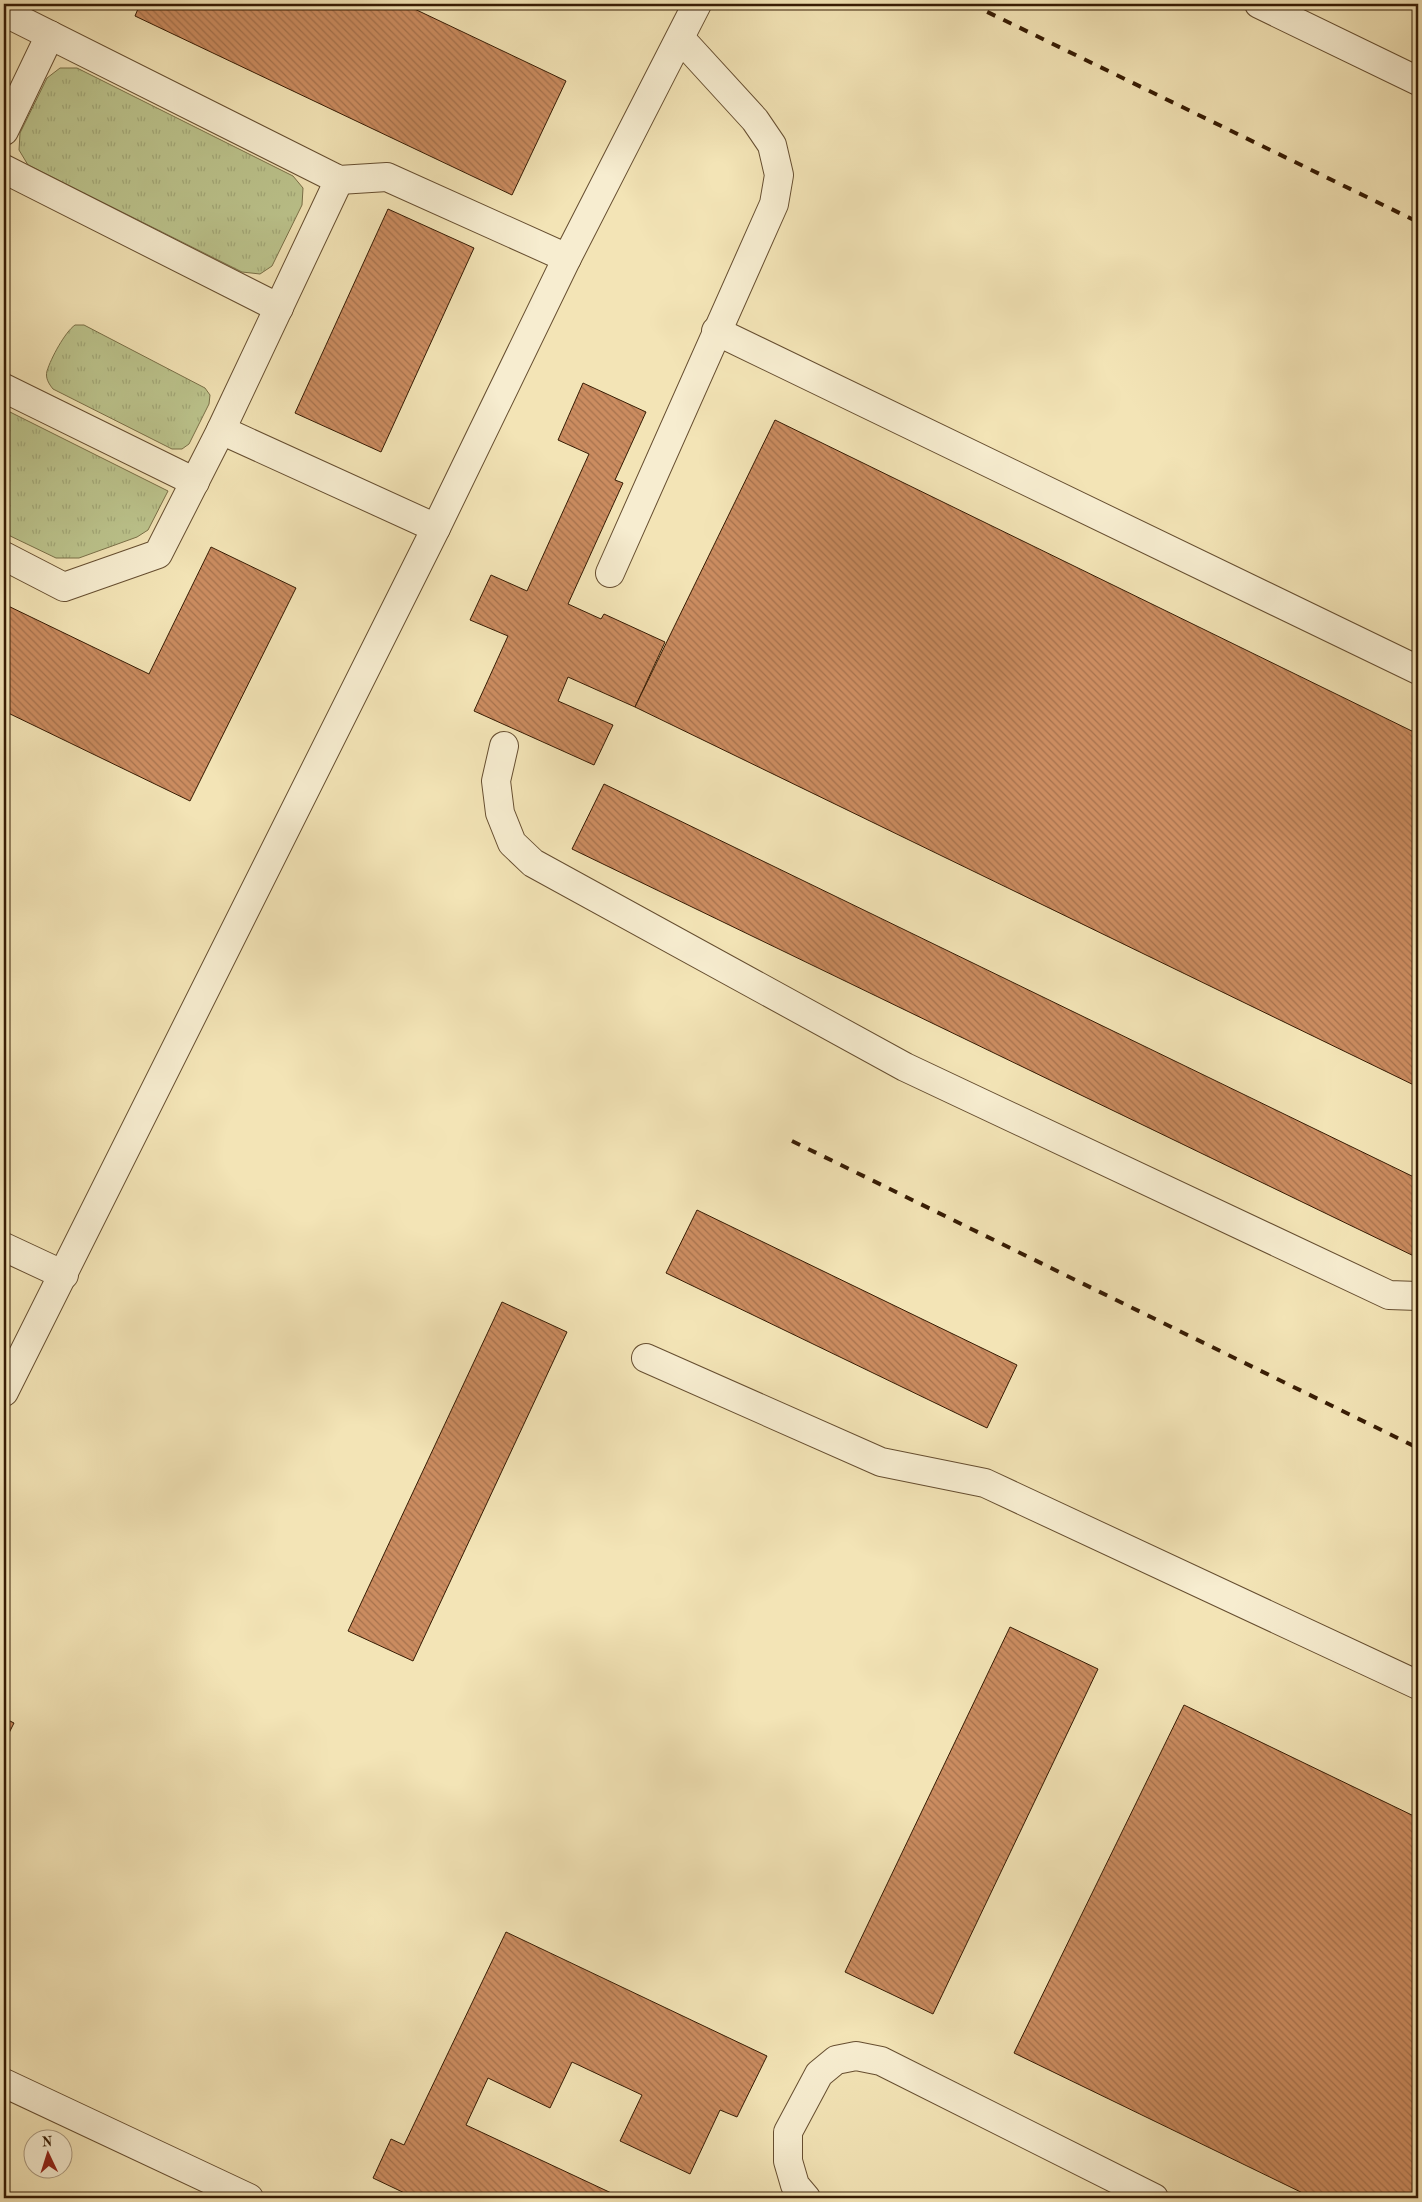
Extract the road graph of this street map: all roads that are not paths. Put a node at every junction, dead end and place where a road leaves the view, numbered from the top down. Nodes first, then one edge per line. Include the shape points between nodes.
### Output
1 (697, 4) edge
2 (1259, 4) edge
3 (4, 12) edge
4 (50, 35) junction
5 (681, 39) junction
6 (1418, 81) edge
7 (4, 130) edge
8 (4, 169) edge
9 (339, 180) junction
10 (567, 258) junction
11 (279, 308) junction
12 (716, 331) junction
13 (4, 388) edge
14 (221, 430) junction
15 (195, 482) junction
16 (436, 528) junction
17 (4, 556) edge
18 (610, 573) dead end
19 (1418, 670) edge
20 (504, 746) dead end
21 (4, 1247) edge
22 (64, 1275) junction
23 (1418, 1296) edge
24 (646, 1358) dead end
25 (4, 1392) edge
26 (1418, 1685) edge
27 (4, 2083) edge
28 (249, 2198) edge
29 (806, 2198) edge
30 (1154, 2198) edge

1 - 5 street
2 - 6 street
3 - 4 street
4 - 7 street
4 - 9 street
5 - 10 street
5 - 12 street via 755,120 772,146 779,175 774,204
8 - 11 street
9 - 10 street via 387,176
9 - 11 street
10 - 16 street
11 - 14 street
12 - 18 street
12 - 19 street
13 - 15 street
14 - 15 street
14 - 16 street
15 - 17 street via 158,554 64,587
16 - 22 street
20 - 23 street via 496,780 500,813 512,843 533,863 905,1067 1389,1294
21 - 22 street
22 - 25 street
24 - 26 street via 881,1462 985,1483
27 - 28 street
29 - 30 street via 795,2185 788,2161 788,2132 819,2074 836,2060 856,2056 881,2061

